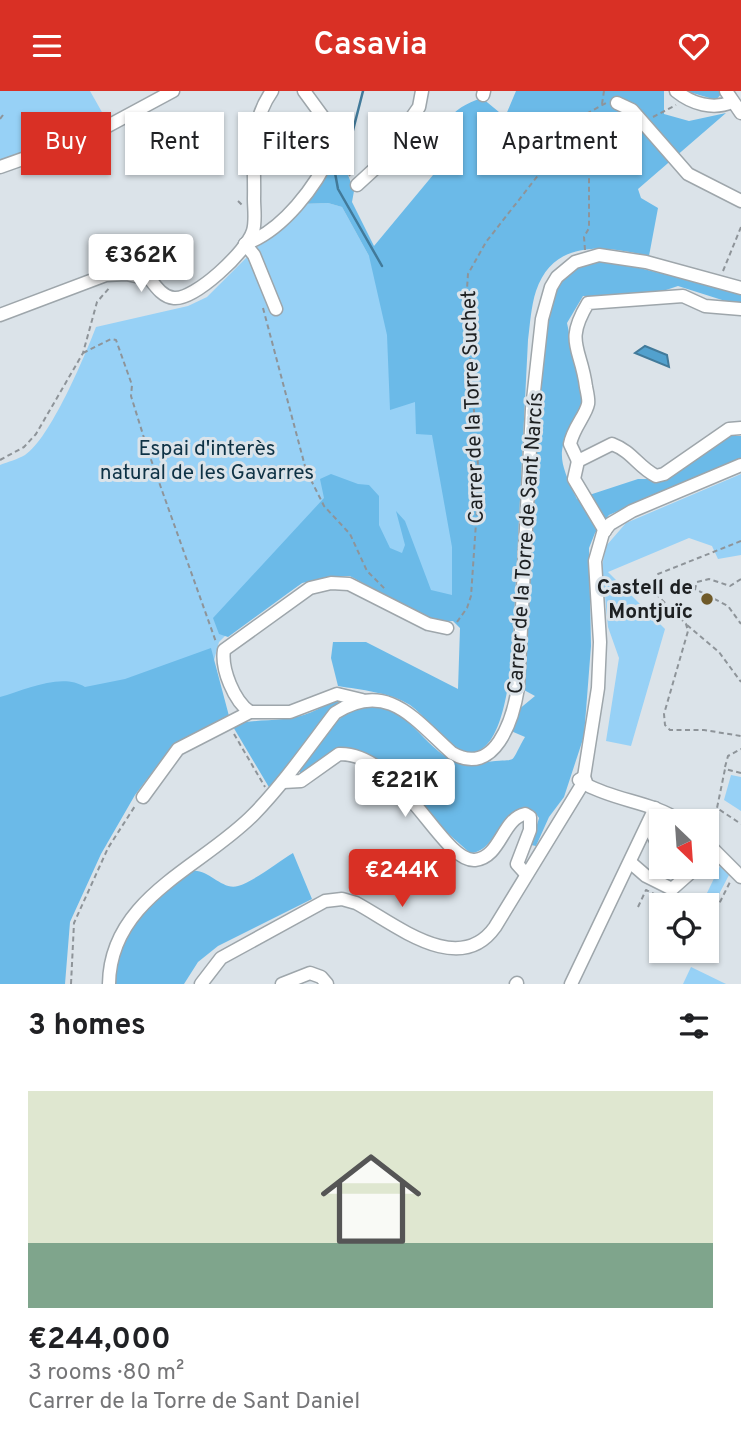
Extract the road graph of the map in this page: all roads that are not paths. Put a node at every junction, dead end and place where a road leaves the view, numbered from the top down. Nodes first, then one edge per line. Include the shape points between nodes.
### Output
1 (173, 91) edge
2 (272, 91) edge
3 (304, 91) edge
4 (423, 92) edge
5 (681, 95) edge
6 (733, 102) edge
7 (617, 103) road end
8 (0, 167) edge
9 (354, 181) road end
10 (741, 201) edge
11 (245, 244) junction
12 (741, 288) edge
13 (276, 309) dead end
14 (741, 309) edge
15 (0, 315) edge
16 (741, 428) edge
17 (578, 461) junction
18 (741, 465) edge
19 (605, 531) junction
20 (447, 628) road end
21 (362, 700) junction
22 (250, 712) junction
23 (283, 782) junction
24 (584, 784) junction
25 (143, 797) road end
26 (655, 808) joint
27 (648, 825) joint
28 (719, 858) edge
29 (631, 863) junction
30 (526, 874) junction
31 (738, 874) edge
32 (649, 878) edge
33 (652, 879) edge
34 (683, 879) edge
35 (109, 984) edge
36 (201, 984) edge
37 (282, 984) edge
38 (327, 984) edge
39 (571, 984) edge

1 - 8 street via 93,134
2 - 11 street via 261,107 253,134 254,228
3 - 11 street via 323,117 332,143 327,162 280,223
4 - 9 street via 394,151
5 - 6 street via 717,107
7 - 10 street via 627,106 688,174
11 - 13 street
11 - 15 street via 202,287 185,297 169,297 150,279 126,274 91,280
12 - 21 street, Carrer de la Torre de Sant Narcís via 612,256 585,258 557,277 542,319 532,409 518,688 502,738 487,755 462,757 400,707
14 - 17 street via 705,306 683,296 588,303 575,324 575,347 588,404 569,444
16 - 17 street via 729,429 656,476 641,468 629,450 612,445
17 - 19 street via 574,479
18 - 19 street via 632,511
19 - 24 street via 596,555 599,669
20 - 22 street via 428,624 349,584 318,585 287,603 224,655 238,701
21 - 22 street, Carrer de la Torre de Sant Narcís via 337,694 282,714
21 - 23 street via 335,713
22 - 25 street via 178,749
23 - 30 street via 302,781 339,754 352,755 395,780 453,847 472,860 490,853 515,818 525,814 531,824 517,864
23 - 35 street via 246,822 139,907 114,958
24 - 26 street
24 - 30 street
26 - 27 street
27 - 29 street
28 - 31 street
29 - 32 street
29 - 39 street
30 - 36 street via 495,927 477,945 441,947 356,903 325,901 221,958
33 - 34 street via 672,889
37 - 38 street via 310,973

